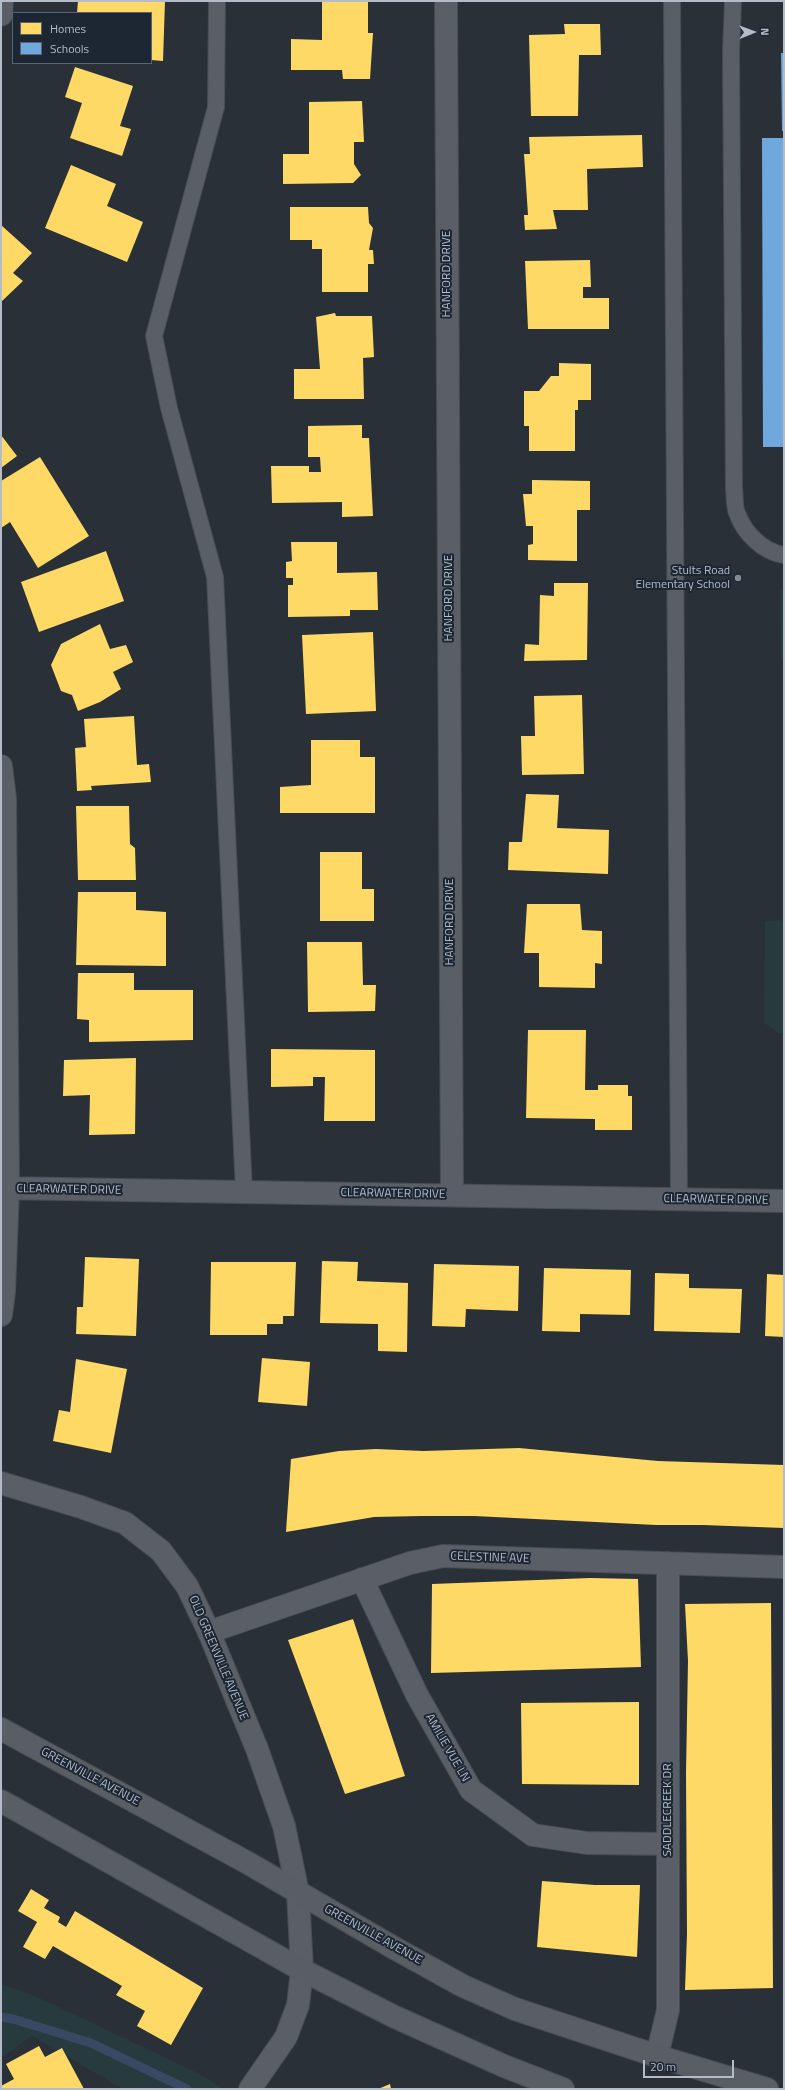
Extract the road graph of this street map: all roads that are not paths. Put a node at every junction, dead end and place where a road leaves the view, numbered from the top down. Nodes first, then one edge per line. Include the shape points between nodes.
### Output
1 (2, 1) edge
2 (217, 1) edge
3 (446, 1) edge
4 (672, 1) edge
5 (733, 1) edge
6 (1, 15) edge
7 (784, 555) edge
8 (1, 766) edge
9 (4, 1189) edge
10 (244, 1192) junction
11 (452, 1195) junction
12 (679, 1199) junction
13 (784, 1201) edge
14 (1, 1315) edge
15 (1, 1483) edge
16 (668, 1563) junction
17 (784, 1567) edge
18 (362, 1579) junction
19 (209, 1632) junction
20 (1, 1729) edge
21 (1, 1801) edge
22 (668, 1844) junction
23 (298, 1893) junction
24 (302, 1970) junction
25 (657, 2056) junction
26 (250, 2089) edge
27 (563, 2089) edge
28 (767, 2089) edge

1 - 6 street
2 - 10 lane via 216,107 154,336 169,408 215,577
3 - 11 street, HANFORD DRIVE
4 - 12 lane
5 - 7 lane via 731,60 734,488 737,512 752,538 774,553
8 - 9 street via 5,798
9 - 10 street, CLEARWATER DRIVE
9 - 14 street via 4,1292
10 - 11 street, CLEARWATER DRIVE
11 - 12 street, CLEARWATER DRIVE
12 - 13 street, CLEARWATER DRIVE
15 - 19 street, OLD GREENVILLE AVENUE via 125,1523 161,1551 187,1586
16 - 17 street, CELESTINE AVE
16 - 18 street, CELESTINE AVE via 443,1556 410,1562
16 - 22 street, SADDLECREEK DR
18 - 19 street, CELESTINE AVE
18 - 22 street, AMILIE VUE LN via 417,1695 471,1790 533,1835 587,1843
19 - 23 street, OLD GREENVILLE AVENUE via 257,1749 284,1826
20 - 23 main road, GREENVILLE AVENUE via 248,1863
21 - 24 main road
22 - 25 street, SADDLECREEK DR via 668,2010
23 - 24 street, OLD GREENVILLE AVENUE
23 - 25 main road, GREENVILLE AVENUE via 463,1986 515,2009
24 - 26 street, OLD GREENVILLE AVENUE via 298,2005 286,2037
24 - 27 main road via 395,2017 504,2066
25 - 28 main road, GREENVILLE AVENUE

